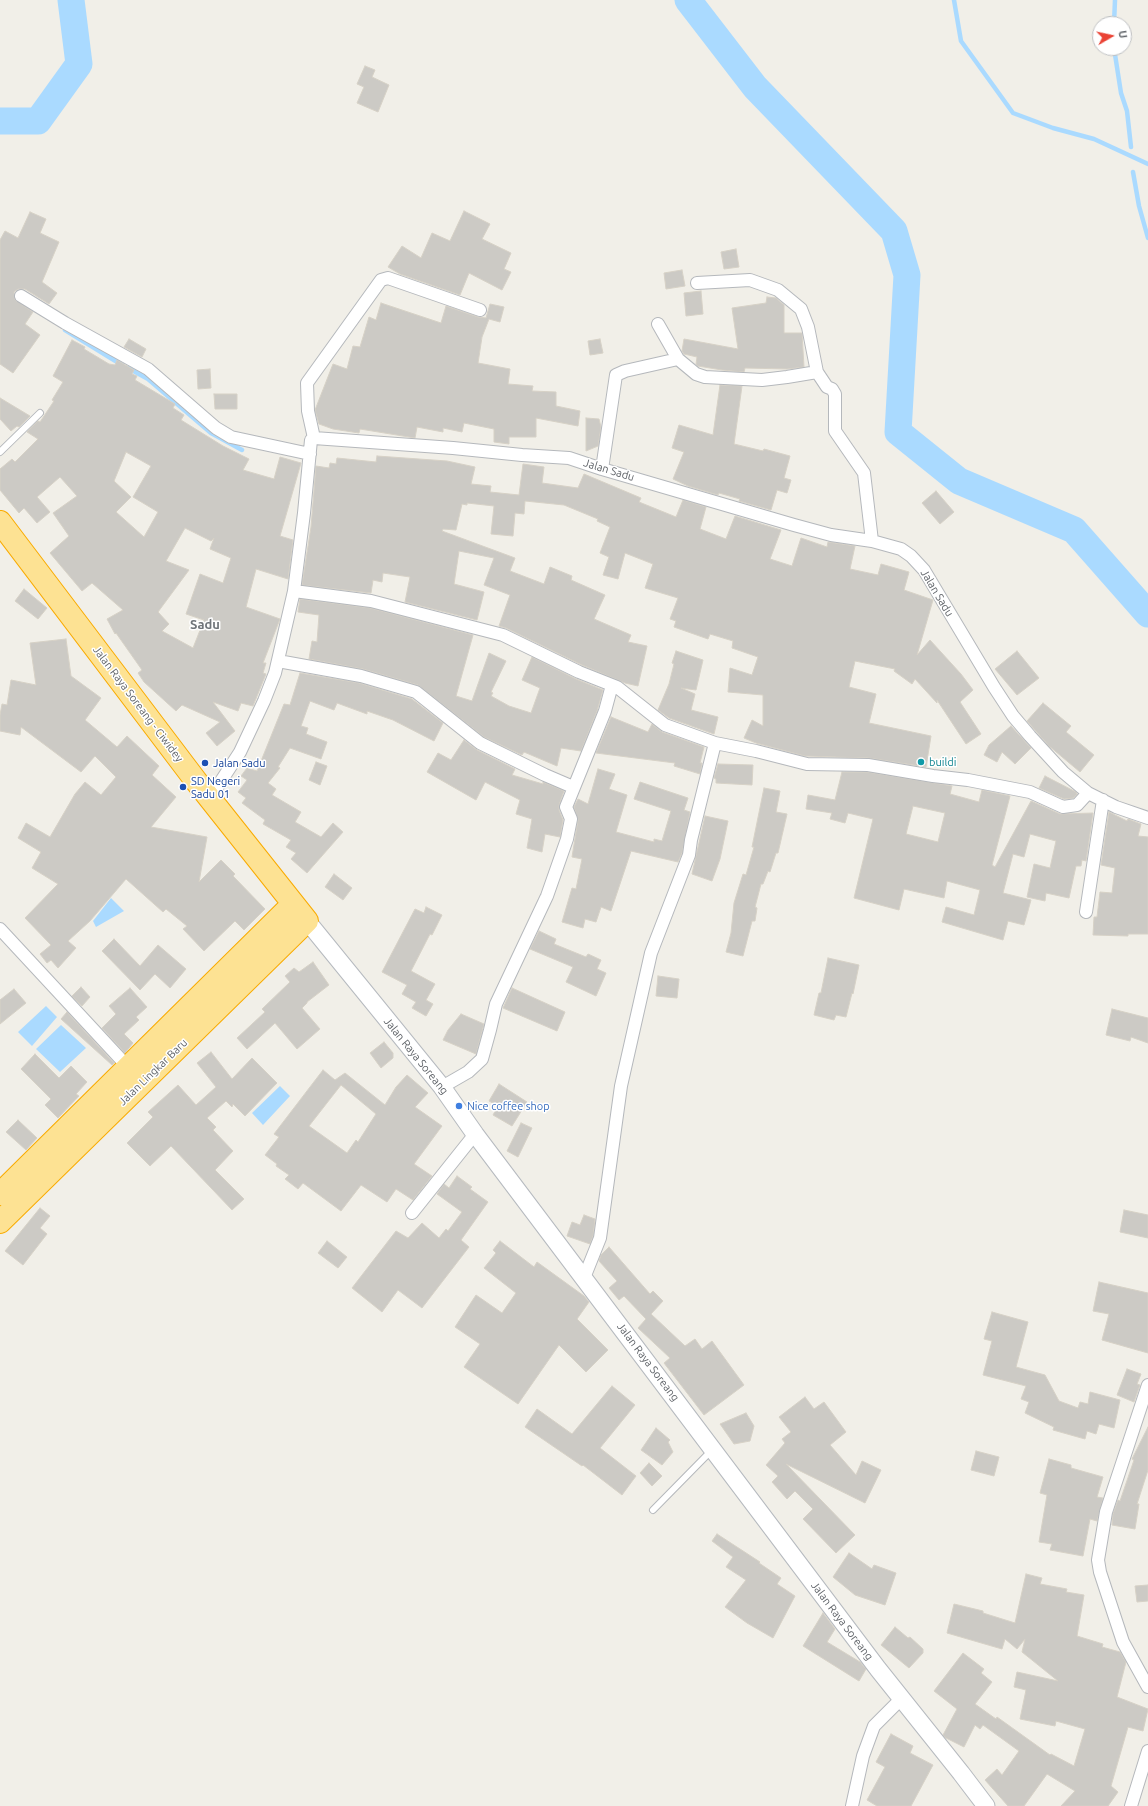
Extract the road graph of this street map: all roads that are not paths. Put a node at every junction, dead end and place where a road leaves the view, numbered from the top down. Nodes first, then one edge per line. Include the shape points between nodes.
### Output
1 (697, 283) dead end
2 (21, 296) dead end
3 (480, 310) dead end
4 (658, 324) dead end
5 (678, 359) junction
6 (817, 372) junction
7 (40, 413) dead end
8 (314, 438) junction
9 (0, 452) edge
10 (310, 454) junction
11 (602, 469) junction
12 (0, 522) edge
13 (872, 542) junction
14 (294, 591) junction
15 (278, 661) junction
16 (612, 685) junction
17 (715, 743) junction
18 (573, 787) junction
19 (1088, 793) junction
20 (210, 798) junction
21 (1103, 800) junction
22 (1148, 818) edge
23 (292, 904) junction
24 (1086, 912) dead end
25 (307, 921) junction
26 (0, 929) edge
27 (128, 1067) junction
28 (442, 1086) junction
29 (475, 1134) junction
30 (1, 1190) edge
31 (412, 1213) dead end
32 (0, 1222) edge
33 (584, 1278) junction
34 (1148, 1385) edge
35 (714, 1449) junction
36 (653, 1510) dead end
37 (1148, 1687) edge
38 (902, 1698) junction
39 (1148, 1751) edge
40 (852, 1806) edge
41 (986, 1806) edge
42 (1132, 1806) edge

1 - 6 street via 750,280 778,290 801,309 805,317
2 - 10 street via 148,369 216,428 231,437
3 - 8 street via 388,278 381,280 307,383 308,411
4 - 5 street
5 - 6 street via 696,374 705,377 762,380
5 - 11 street via 616,375
6 - 13 street via 835,394 835,431 864,473
7 - 9 lane
8 - 10 street via 311,440
8 - 11 street, Jalan Sadu via 568,458
10 - 14 street
11 - 13 street, Jalan Sadu via 831,536
12 - 20 highway, Jalan Raya Soreang - Ciwidey
13 - 19 street, Jalan Sadu via 901,549 924,570 1013,716 1047,755
14 - 15 street
14 - 16 street via 371,601 503,635
15 - 18 street via 361,676 416,692 480,743
15 - 20 street via 264,701 240,752
16 - 17 street via 665,725
16 - 18 street via 605,712
17 - 19 street via 806,764 868,765 968,780 1030,792 1063,807 1077,805
17 - 33 street via 691,840 690,856 651,954 621,1086 600,1238
18 - 28 street via 566,808 571,819 567,839 546,896 496,1004 482,1058 468,1072
19 - 21 street, Jalan Sadu
20 - 23 highway, Jalan Raya Soreang - Ciwidey
21 - 22 street, Jalan Sadu
21 - 24 street
23 - 25 highway, Jalan Raya Soreang - Ciwidey
23 - 27 highway, Jalan Lingkar Baru
25 - 28 main road, Jalan Raya Soreang
25 - 32 highway, Jalan Lingkar Baru
26 - 27 street
27 - 30 highway, Jalan Lingkar Baru
28 - 29 main road, Jalan Raya Soreang
29 - 31 street
29 - 33 main road, Jalan Raya Soreang
33 - 35 main road, Jalan Raya Soreang
34 - 37 street via 1106,1512 1098,1560 1123,1642
35 - 36 lane
35 - 38 main road, Jalan Raya Soreang
38 - 40 street via 874,1726 863,1756
38 - 41 main road, Jalan Raya Soreang
39 - 42 street

